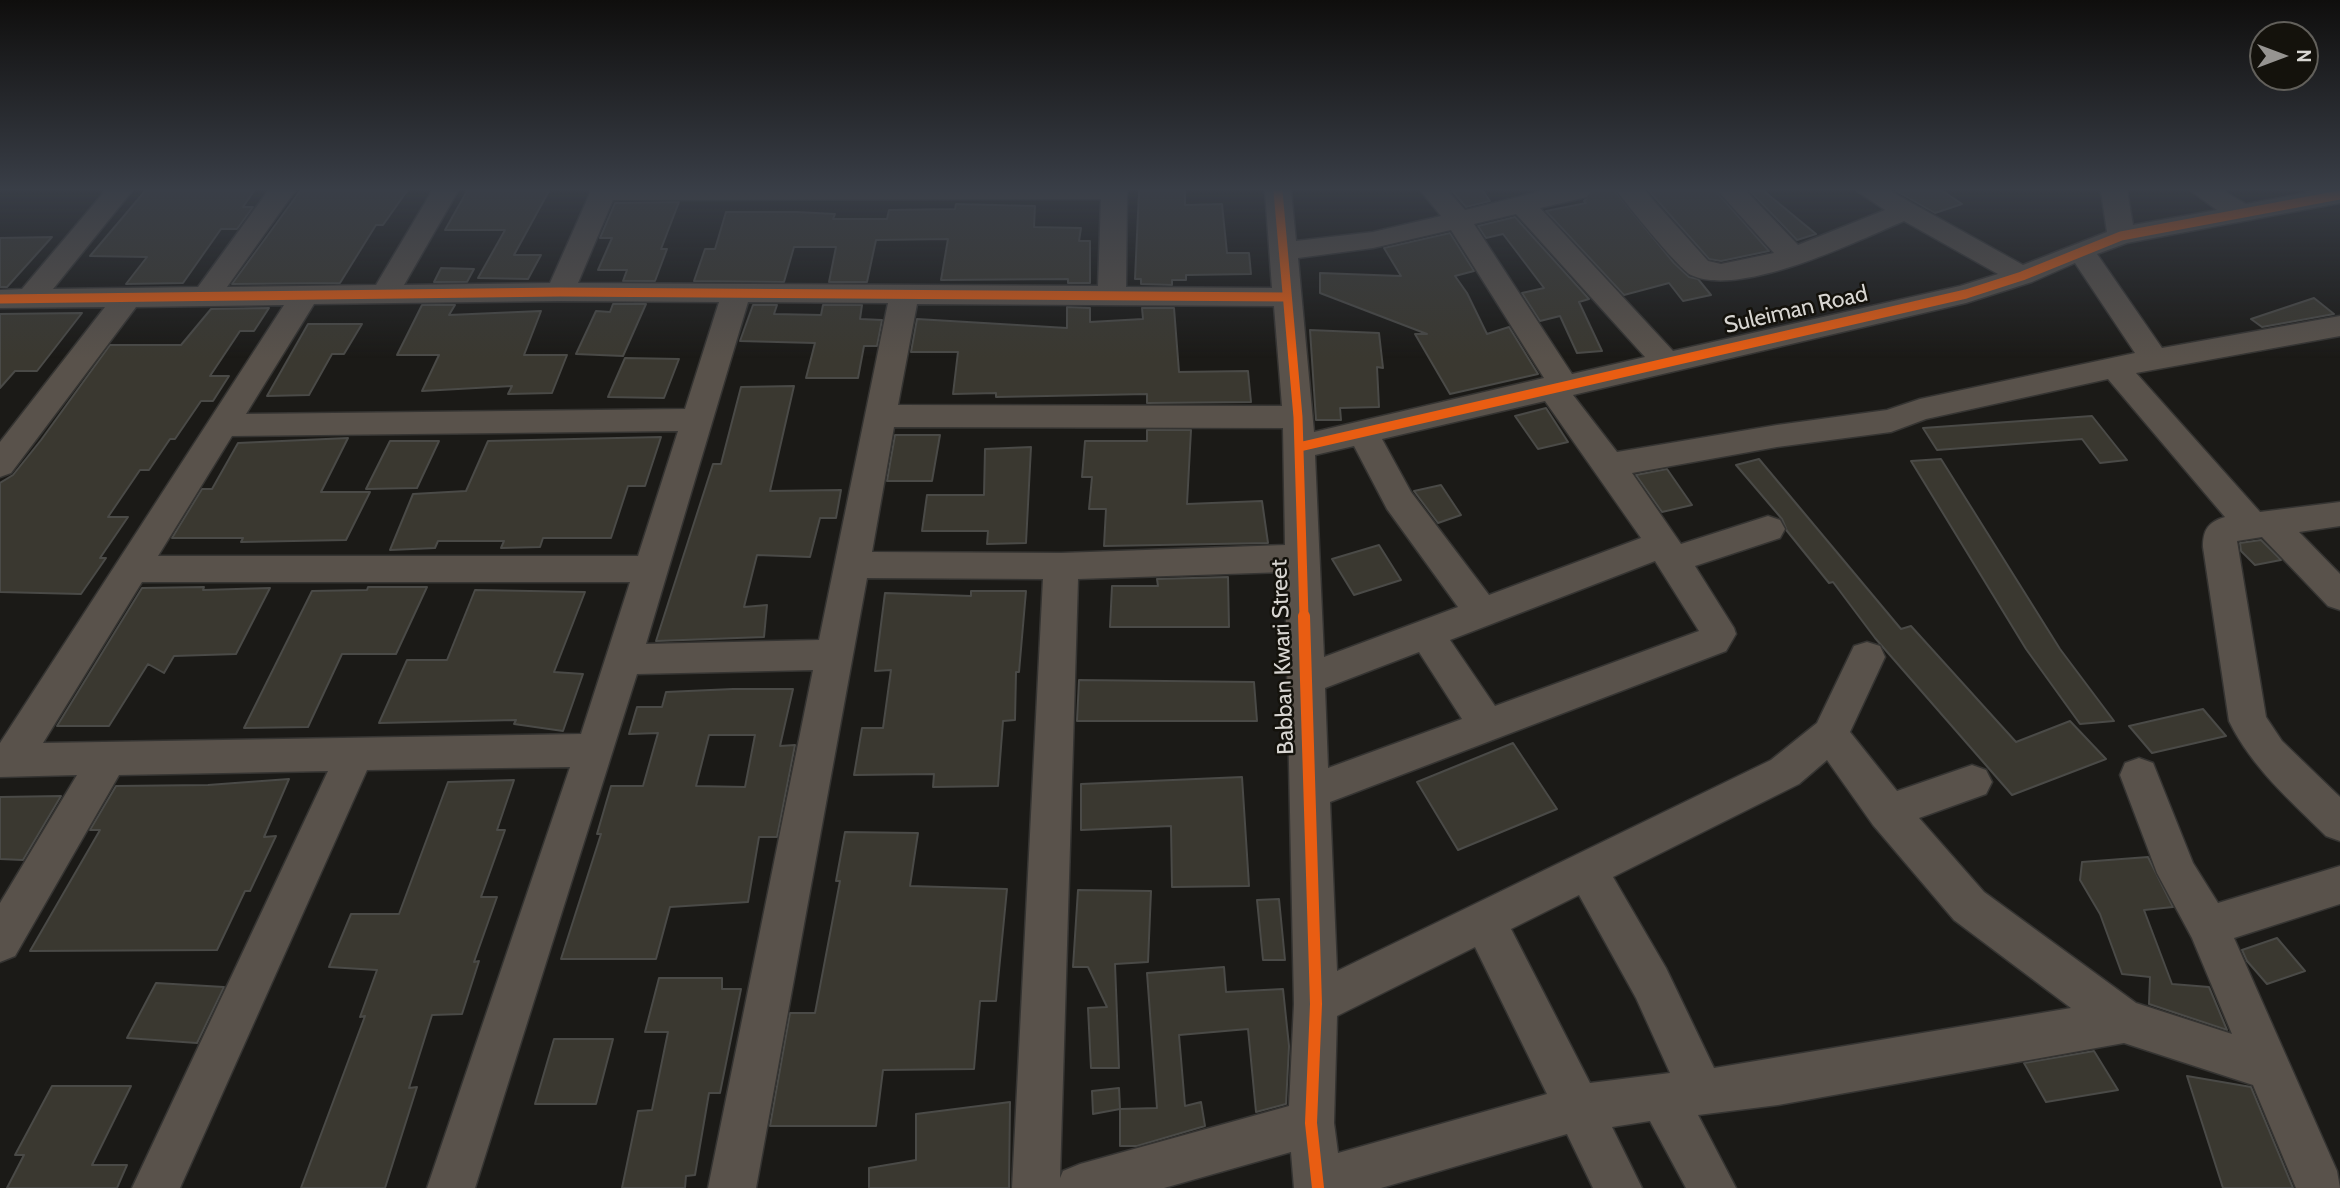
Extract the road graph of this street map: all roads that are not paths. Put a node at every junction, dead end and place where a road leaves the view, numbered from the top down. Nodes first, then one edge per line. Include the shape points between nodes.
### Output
1 (73, 246) edge
2 (242, 246) edge
3 (412, 246) edge
4 (580, 246) edge
5 (1113, 246) edge
6 (1283, 246) edge
7 (1320, 246) edge
8 (1474, 246) edge
9 (1560, 246) edge
10 (1680, 246) edge
11 (1784, 246) edge
12 (1820, 246) edge
13 (1969, 246) edge
14 (2090, 246) edge
15 (2080, 250) junction
16 (1283, 251) junction
17 (1794, 257) junction
18 (2022, 276) junction
19 (560, 292) junction
20 (1112, 294) junction
21 (130, 295) junction
22 (207, 295) junction
23 (305, 295) junction
24 (384, 295) junction
25 (736, 295) junction
26 (904, 295) junction
27 (1287, 297) junction
28 (30, 298) junction
29 (0, 299) edge
30 (2340, 326) edge
31 (2154, 359) junction
32 (1665, 361) junction
33 (2115, 368) junction
34 (1557, 386) junction
35 (880, 416) junction
36 (697, 420) junction
37 (220, 425) junction
38 (1362, 431) junction
39 (1298, 432) junction
40 (0, 465) edge
41 (1611, 465) junction
42 (2340, 514) edge
43 (2260, 524) junction
44 (1768, 529) dead end
45 (1667, 552) junction
46 (1300, 558) junction
47 (852, 565) junction
48 (1061, 566) junction
49 (130, 569) junction
50 (651, 569) junction
51 (2340, 596) edge
52 (1483, 614) junction
53 (1427, 635) junction
54 (834, 655) junction
55 (1867, 657) dead end
56 (623, 659) junction
57 (1307, 679) junction
58 (1486, 724) junction
59 (1830, 735) junction
60 (595, 750) junction
61 (355, 754) junction
62 (108, 758) junction
63 (6, 760) edge
64 (2139, 775) dead end
65 (1972, 782) dead end
66 (1308, 793) junction
67 (1887, 812) junction
68 (2340, 823) edge
69 (1587, 870) junction
70 (2340, 885) edge
71 (1484, 920) junction
72 (2208, 926) junction
73 (0, 942) edge
74 (1316, 1004) junction
75 (2124, 1021) junction
76 (2269, 1068) junction
77 (1682, 1094) junction
78 (1578, 1108) junction
79 (1311, 1123) junction
80 (1317, 1185) edge
81 (156, 1188) edge
82 (451, 1188) edge
83 (732, 1188) edge
84 (1036, 1188) edge
85 (1080, 1188) edge
86 (1618, 1188) edge
87 (1712, 1188) edge
88 (2320, 1188) edge

1 - 28 street
2 - 22 street
3 - 24 street
4 - 19 street
5 - 20 street
6 - 16 street, Babban Kwari Street
7 - 16 street
8 - 34 street
9 - 32 street
10 - 17 street via 1699,268 1709,272
11 - 17 street
12 - 17 street
13 - 18 street
14 - 15 street, Suleiman Road
15 - 18 street, Suleiman Road
15 - 31 street
16 - 27 street, Babban Kwari Street
18 - 32 street, Suleiman Road via 1966,294
19 - 24 street
19 - 25 street
20 - 26 street
20 - 27 street
21 - 22 street
21 - 28 street
21 - 40 street
22 - 23 street
23 - 24 street
23 - 37 street
25 - 26 street
25 - 36 street
26 - 35 street
27 - 39 street, Babban Kwari Street
28 - 29 street
30 - 31 street
31 - 33 street
32 - 34 street, Suleiman Road
33 - 41 street via 1905,418
33 - 43 street
34 - 38 street, Suleiman Road
34 - 41 street
35 - 39 street, Suleiman Road
35 - 47 street
36 - 37 street
36 - 50 street
37 - 49 street
38 - 39 street, Suleiman Road
38 - 52 street via 1399,500
39 - 46 street, Babban Kwari Street
41 - 45 street
42 - 43 street
43 - 51 street
43 - 68 street via 2224,530 2220,535 2248,721 2268,753
44 - 45 street
45 - 52 street via 1604,563
45 - 58 street via 1716,628 1713,641
46 - 48 street
46 - 57 street, Babban Kwari Street
47 - 48 street
47 - 54 street
48 - 84 street
49 - 50 street
49 - 63 street
50 - 56 street
52 - 53 street
53 - 57 street
53 - 58 street
54 - 56 street
54 - 83 street
55 - 59 street
56 - 60 street
57 - 66 street, Babban Kwari Street
58 - 66 street
59 - 67 street
59 - 69 street via 1785,772
60 - 61 street
60 - 82 street
61 - 62 street
61 - 81 street
62 - 63 street
62 - 73 street
64 - 72 street via 2177,873
65 - 67 street
66 - 74 street, Babban Kwari Street
67 - 75 street via 1969,905
69 - 71 street
69 - 77 street via 1651,983
70 - 72 street
71 - 74 street
71 - 78 street
72 - 76 street
74 - 79 street, Babban Kwari Street
75 - 76 street
75 - 77 street
76 - 88 street
77 - 78 street
77 - 87 street
78 - 80 street
78 - 86 street
79 - 80 street, Babban Kwari Street
79 - 85 street

